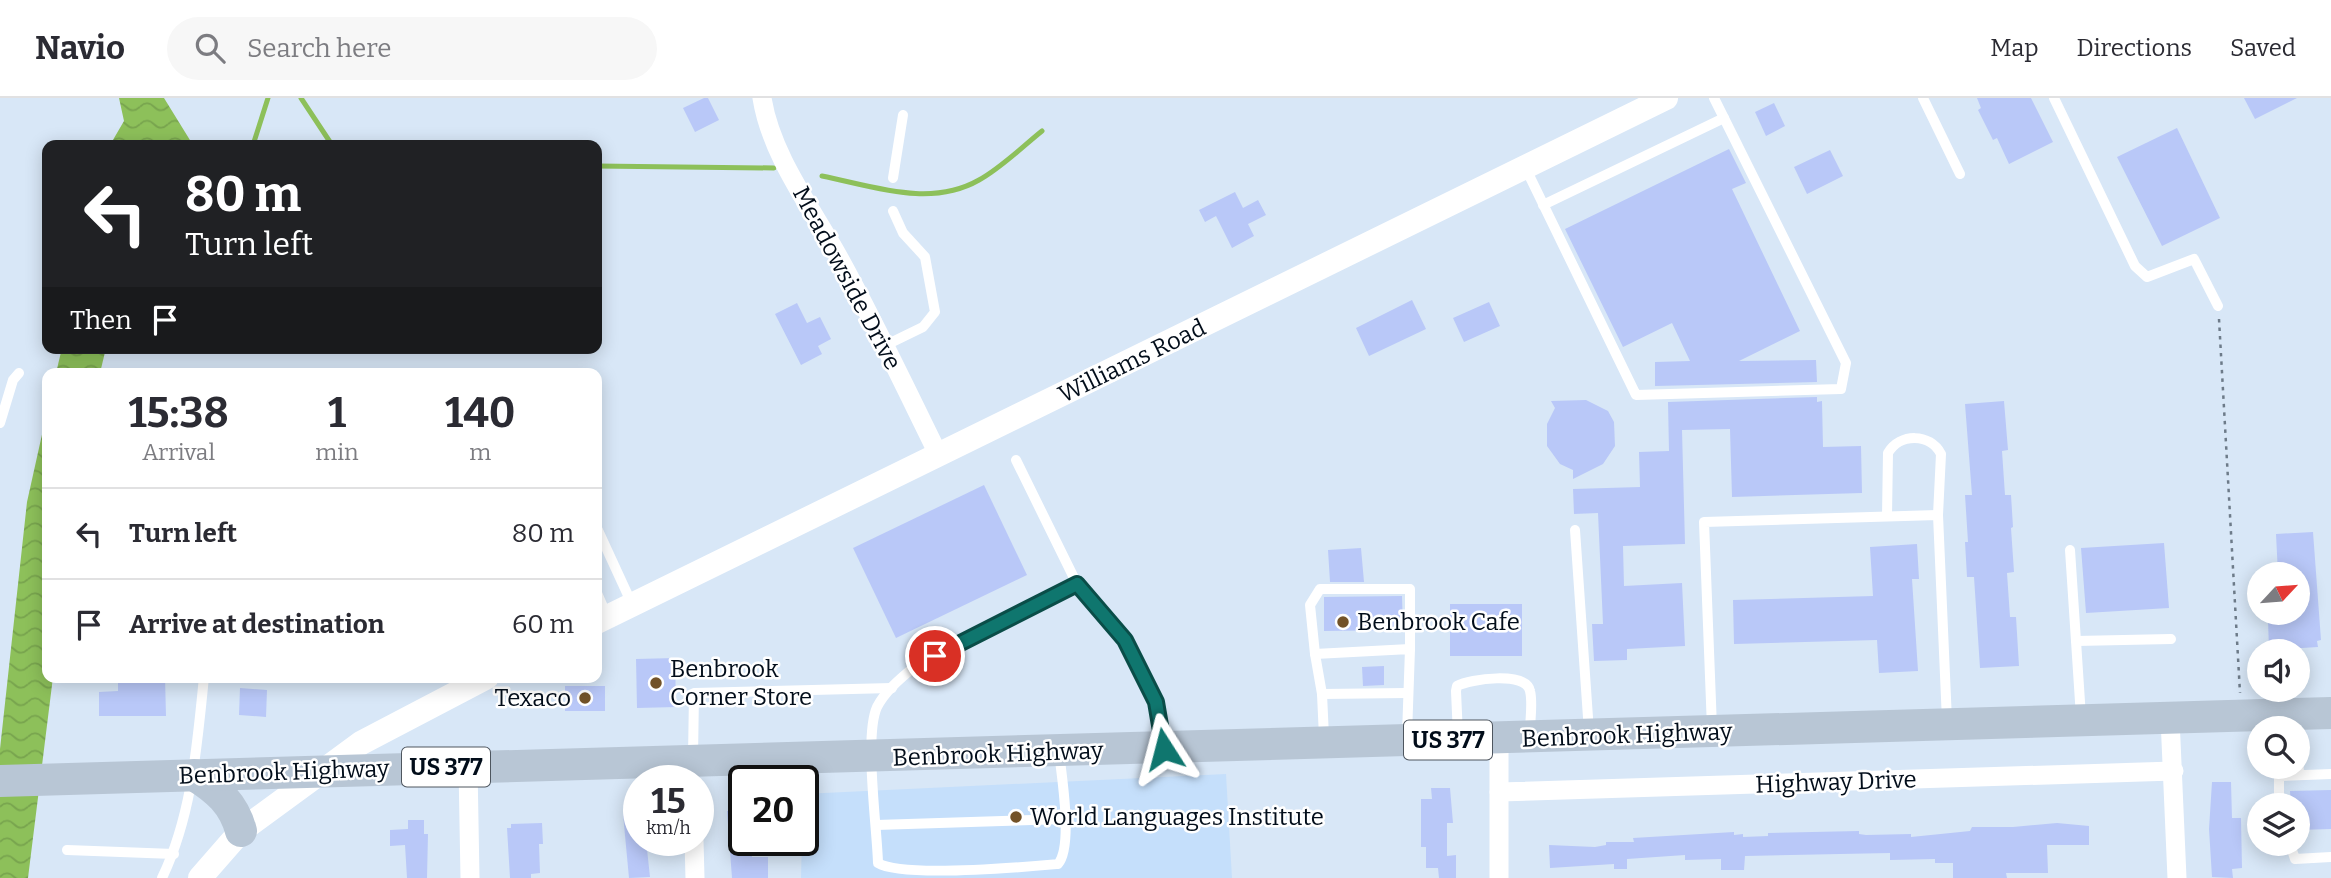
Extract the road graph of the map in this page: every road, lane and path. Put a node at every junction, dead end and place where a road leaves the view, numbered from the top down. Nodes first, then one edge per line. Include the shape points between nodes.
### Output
1 (762, 98) edge
2 (1666, 98) edge
3 (1714, 98) edge
4 (1923, 98) edge
5 (2054, 98) edge
6 (903, 115) dead end
7 (1724, 118) junction
8 (1525, 167) junction
9 (1960, 174) dead end
10 (892, 178) dead end
11 (1543, 205) junction
12 (893, 211) dead end
13 (2218, 306) joint
14 (884, 346) junction
15 (19, 373) dead end
16 (0, 423) edge
17 (939, 456) junction
18 (1016, 460) dead end
19 (1938, 515) junction
20 (1887, 516) junction
21 (1575, 530) dead end
22 (602, 539) edge
23 (2070, 550) dead end
24 (1077, 584) junction
25 (632, 604) junction
26 (602, 620) edge
27 (2171, 639) dead end
28 (2076, 641) junction
29 (1409, 649) junction
30 (1315, 654) junction
31 (203, 683) edge
32 (472, 683) edge
33 (892, 688) junction
34 (1406, 692) junction
35 (1322, 694) junction
36 (2240, 700) dead end
37 (2331, 713) edge
38 (2171, 718) junction
39 (2310, 718) edge
40 (2247, 720) edge
41 (2081, 721) junction
42 (1948, 725) junction
43 (1712, 732) junction
44 (1589, 736) junction
45 (1530, 738) junction
46 (1499, 739) junction
47 (1458, 740) junction
48 (1407, 741) junction
49 (1324, 744) junction
50 (1164, 749) junction
51 (1058, 752) junction
52 (873, 760) junction
53 (693, 765) edge
54 (468, 767) junction
55 (623, 770) edge
56 (714, 770) edge
57 (2174, 771) junction
58 (2331, 774) edge
59 (194, 775) junction
60 (2310, 775) edge
61 (314, 779) junction
62 (0, 781) edge
63 (1499, 792) junction
64 (1064, 819) junction
65 (876, 825) junction
66 (241, 831) junction
67 (67, 850) dead end
68 (174, 853) junction
69 (694, 856) edge
70 (2294, 856) edge
71 (2331, 858) edge
72 (162, 878) edge
73 (200, 878) edge
74 (470, 878) edge
75 (695, 878) edge
76 (1499, 878) edge
77 (2177, 878) edge

1 - 14 street, Meadowside Drive via 787,166
2 - 8 street, Williams Road
3 - 7 lane
4 - 9 lane
5 - 13 lane via 2135,266 2147,277 2194,259
6 - 10 lane
7 - 11 lane
7 - 11 lane via 1846,363 1841,389 1636,395
8 - 11 lane
8 - 17 street, Williams Road
12 - 14 lane via 904,233 925,257 934,312 923,327
13 - 36 path
14 - 17 street, Meadowside Drive
15 - 16 lane
17 - 25 street, Williams Road
18 - 24 lane
19 - 20 lane
19 - 20 lane via 1941,454 1931,441 1914,438 1888,453
19 - 42 lane
20 - 43 lane via 1703,522
21 - 44 lane
22 - 25 lane
23 - 28 lane
24 - 33 lane via 914,667
24 - 50 lane via 1125,640 1156,702
25 - 26 street, Williams Road
27 - 28 lane
28 - 41 lane
29 - 30 lane
29 - 30 lane via 1410,589 1320,589 1311,605
29 - 34 lane
30 - 35 lane
31 - 59 lane
32 - 61 street via 362,743
33 - 52 lane via 877,707
33 - 53 lane via 694,693
34 - 35 lane
34 - 48 lane
35 - 49 lane
37 - 39 main road, Benbrook Highway / US 377
38 - 40 main road, Benbrook Highway / US 377
38 - 41 main road, Benbrook Highway / US 377
38 - 57 street
41 - 42 main road, Benbrook Highway / US 377
42 - 43 main road, Benbrook Highway / US 377
43 - 44 main road, Benbrook Highway / US 377
44 - 45 main road, Benbrook Highway / US 377
45 - 46 main road, Benbrook Highway / US 377
45 - 47 lane via 1526,683 1469,680 1456,691
46 - 47 main road, Benbrook Highway / US 377
46 - 63 street
47 - 48 main road, Benbrook Highway / US 377
48 - 49 main road, Benbrook Highway / US 377
49 - 50 main road, Benbrook Highway / US 377
50 - 51 main road, Benbrook Highway / US 377
51 - 52 main road, Benbrook Highway / US 377
51 - 64 lane
52 - 56 main road, Benbrook Highway / US 377
52 - 65 lane
54 - 55 main road, Benbrook Highway / US 377
54 - 61 main road, Benbrook Highway / US 377
54 - 74 street
57 - 63 street, Highway Drive
57 - 77 street
58 - 60 lane
59 - 61 main road, Benbrook Highway / US 377
59 - 62 main road, Benbrook Highway / US 377
59 - 66 main road via 233,809
59 - 68 lane
61 - 66 street
63 - 76 street
64 - 65 lane
64 - 65 lane via 1064,857 1058,864 974,870 886,868 878,863
66 - 73 street
67 - 68 lane
68 - 72 lane
69 - 75 street
70 - 71 lane

